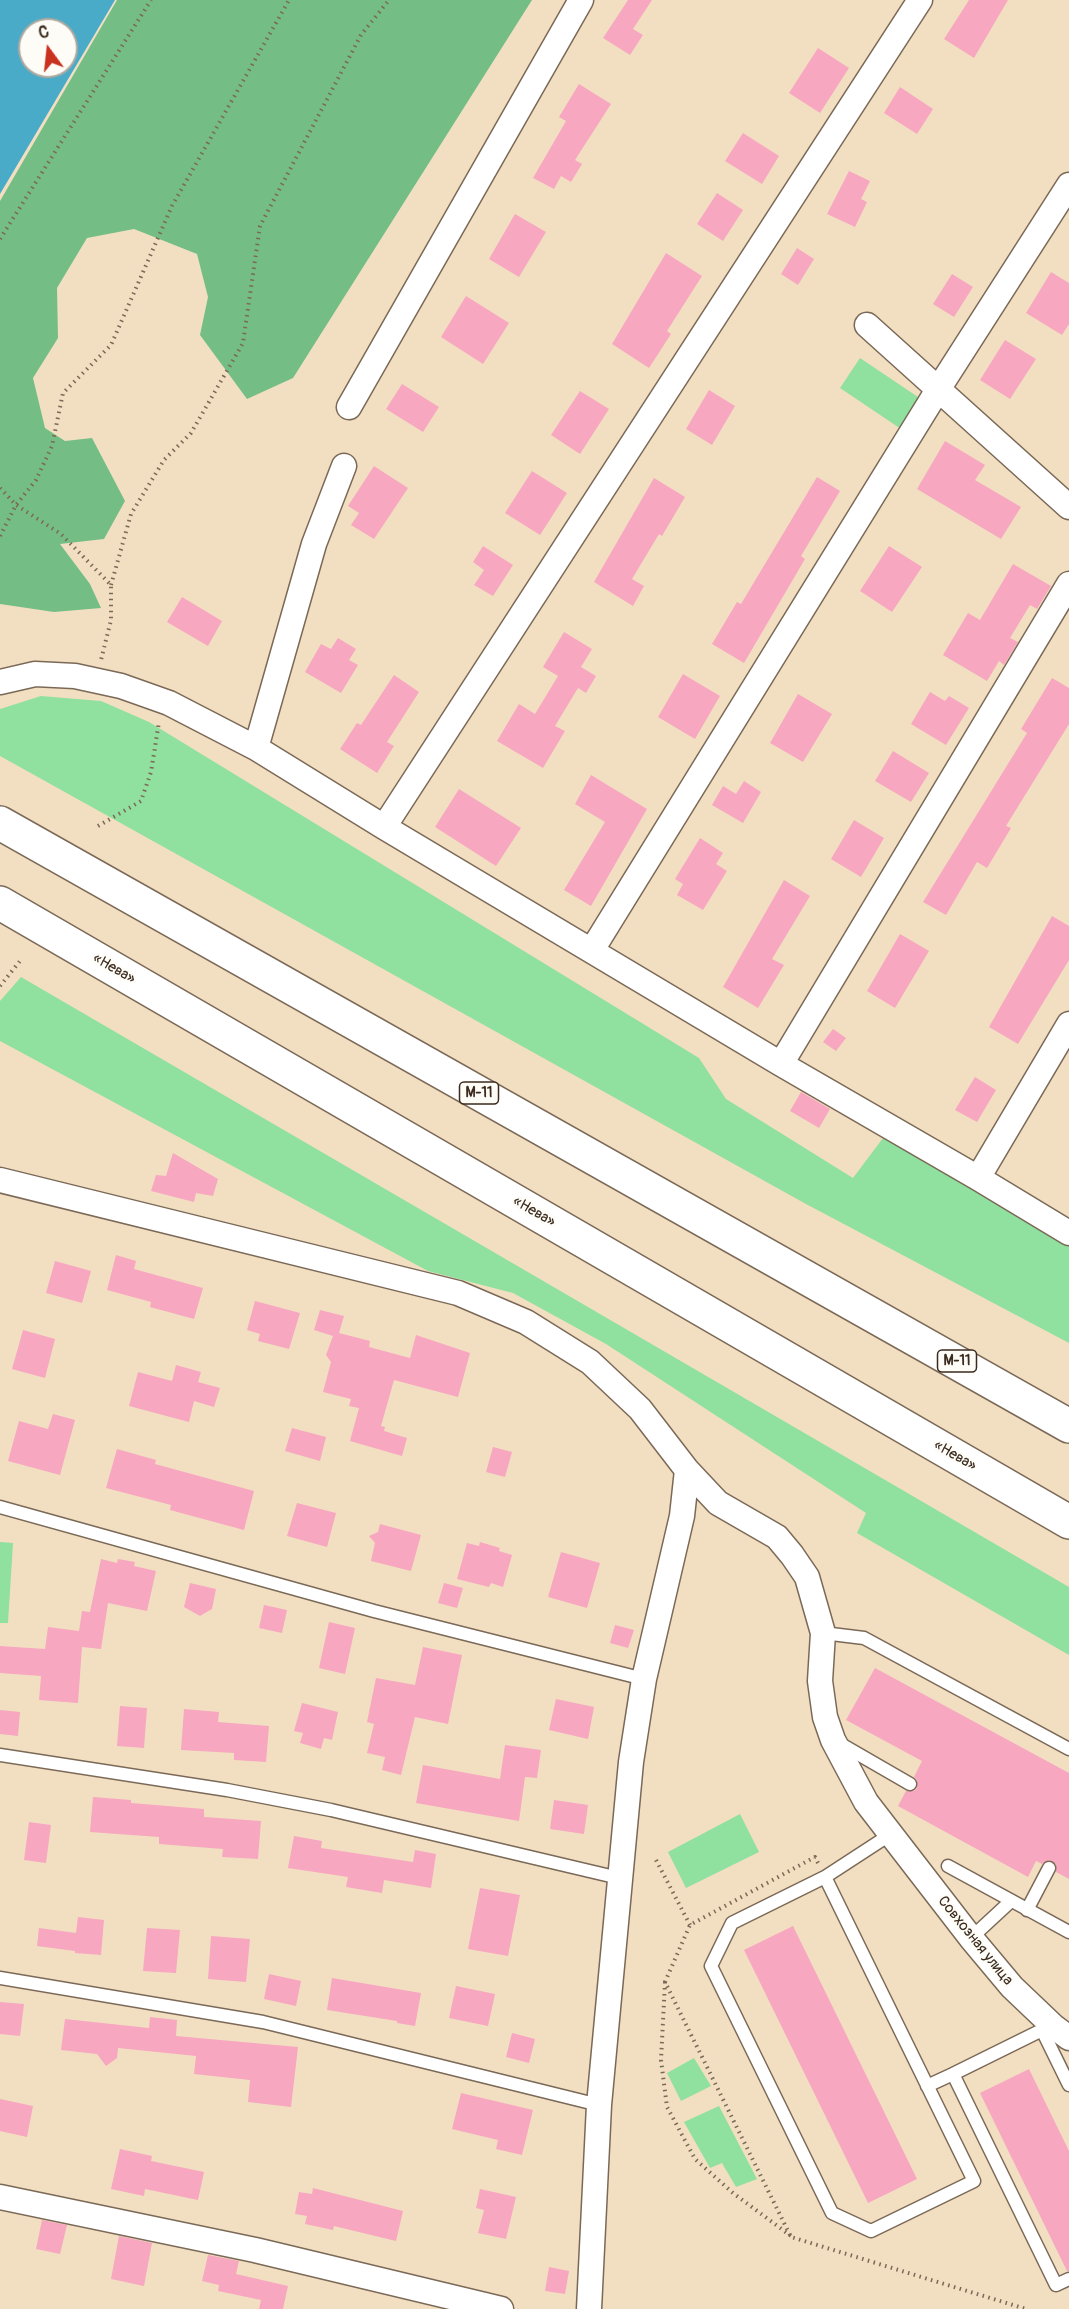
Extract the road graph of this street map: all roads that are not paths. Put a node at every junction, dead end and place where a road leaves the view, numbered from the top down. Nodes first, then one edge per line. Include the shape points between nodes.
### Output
1 (581, 0) edge
2 (920, 0) edge
3 (1069, 185) edge
4 (867, 325) dead end
5 (939, 388) junction
6 (349, 407) dead end
7 (344, 466) dead end
8 (1069, 507) edge
9 (1069, 584) edge
10 (0, 682) edge
11 (256, 748) junction
12 (0, 822) edge
13 (384, 827) junction
14 (0, 903) edge
15 (592, 950) junction
16 (1069, 1024) edge
17 (781, 1064) junction
18 (978, 1178) junction
19 (0, 1180) edge
20 (1069, 1233) edge
21 (1069, 1423) edge
22 (687, 1470) junction
23 (0, 1507) edge
24 (1069, 1522) edge
25 (823, 1633) junction
26 (644, 1678) junction
27 (833, 1740) junction
28 (1069, 1749) edge
29 (0, 1755) edge
30 (910, 1784) dead end
31 (891, 1834) junction
32 (948, 1866) dead end
33 (1049, 1868) dead end
34 (825, 1877) junction
35 (619, 1878) junction
36 (1011, 1901) junction
37 (1027, 1910) junction
38 (1069, 1932) edge
39 (971, 1938) junction
40 (0, 1978) edge
41 (1055, 2031) edge
42 (953, 2074) junction
43 (1069, 2085) edge
44 (927, 2086) junction
45 (599, 2105) junction
46 (0, 2197) edge
47 (1069, 2279) edge
48 (501, 2309) edge
49 (590, 2309) edge

1 - 6 street
2 - 13 street
3 - 5 street
4 - 5 street
5 - 8 street
5 - 15 street
7 - 11 street via 314,544
9 - 17 street
10 - 11 street via 36,674 75,676 121,686 169,703
11 - 13 street
12 - 21 highway, М-11
13 - 15 street
14 - 24 highway, «Нева»
15 - 17 street
16 - 18 street
17 - 18 street
18 - 20 street
19 - 22 street, Совхозная улица via 458,1293 526,1322 590,1362 640,1409
22 - 25 street, Совхозная улица via 718,1503 777,1537 807,1577
22 - 26 street via 682,1516
23 - 26 lane via 374,1611
25 - 27 street, Совхозная улица via 820,1681
25 - 28 lane via 864,1638
26 - 35 street
27 - 30 lane
27 - 31 street, Совхозная улица via 866,1802
29 - 35 lane via 331,1810
31 - 34 lane
31 - 39 street, Совхозная улица
32 - 36 lane
33 - 37 lane
34 - 44 lane
34 - 44 lane via 732,1923 711,1966 832,2212 871,2231 974,2181
35 - 45 street
36 - 37 lane
36 - 39 lane
37 - 38 lane
39 - 41 street, Совхозная улица
40 - 45 lane via 263,2022
41 - 42 lane
41 - 43 lane
42 - 44 lane
42 - 47 lane via 1056,2285
45 - 49 street
46 - 48 street via 255,2250

